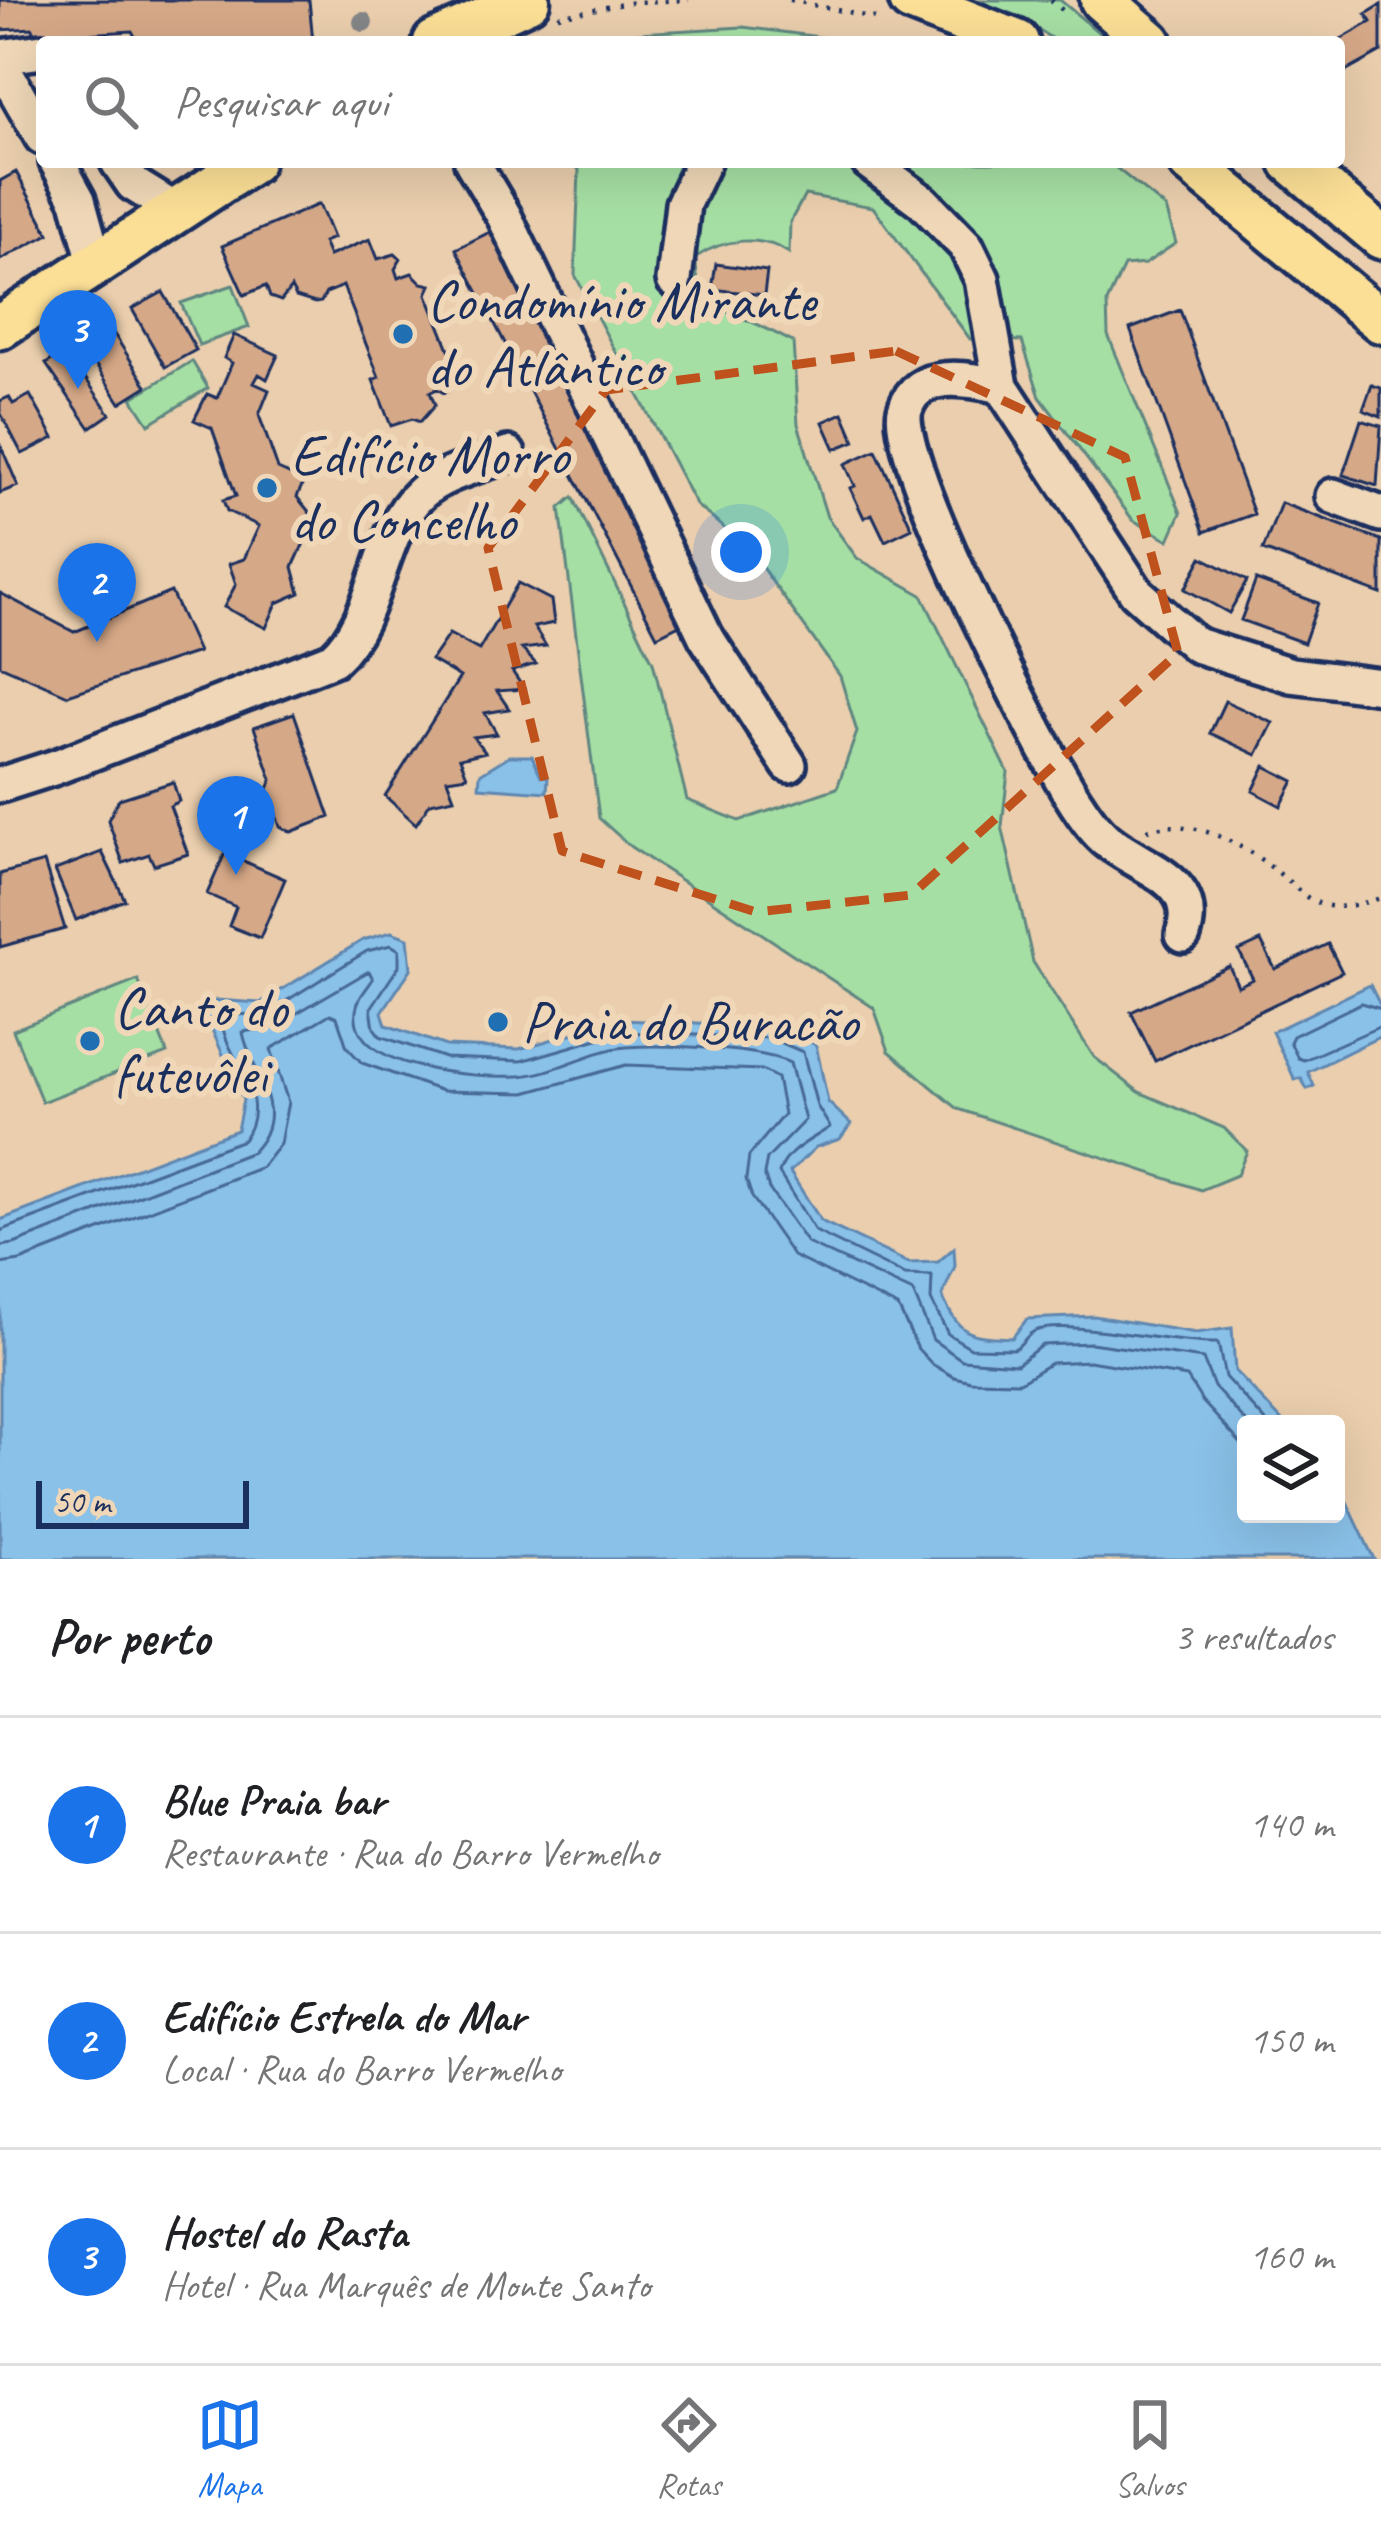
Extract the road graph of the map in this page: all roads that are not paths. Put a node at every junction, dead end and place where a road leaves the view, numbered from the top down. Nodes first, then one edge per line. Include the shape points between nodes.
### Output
1 (445, 0) edge
2 (1102, 0) edge
3 (896, 10) edge
4 (535, 11) edge
5 (434, 36) edge
6 (452, 36) edge
7 (994, 36) edge
8 (1143, 36) edge
9 (36, 52) edge
10 (0, 60) edge
11 (36, 125) edge
12 (59, 168) edge
13 (120, 168) edge
14 (121, 168) edge
15 (242, 168) edge
16 (476, 168) edge
17 (700, 168) edge
18 (877, 168) edge
19 (1197, 168) edge
20 (1299, 168) edge
21 (78, 200) junction
22 (178, 212) junction
23 (1381, 237) edge
24 (96, 265) junction
25 (674, 280) dead end
26 (49, 295) junction
27 (0, 300) edge
28 (1381, 321) edge
29 (0, 327) edge
30 (1001, 386) junction
31 (508, 454) dead end
32 (1333, 496) dead end
33 (1381, 514) edge
34 (1381, 686) edge
35 (789, 765) dead end
36 (0, 785) edge
37 (1183, 935) dead end

1 - 5 main road
2 - 8 main road
3 - 7 main road
4 - 6 main road
9 - 10 street
10 - 11 street
12 - 21 street
13 - 21 street via 111,186
14 - 22 street
15 - 22 main road
16 - 35 street via 706,637
17 - 25 street via 683,204
18 - 30 street via 966,246 982,279
19 - 28 main road
20 - 23 main road
21 - 24 street
22 - 24 main road
24 - 26 main road
26 - 27 street
26 - 29 main road
30 - 34 street via 1136,592 1196,645 1291,675
30 - 37 street via 943,378 905,407 902,431 931,516 1077,804 1107,842 1185,898
31 - 36 street via 418,495 355,633 333,659
32 - 33 street

